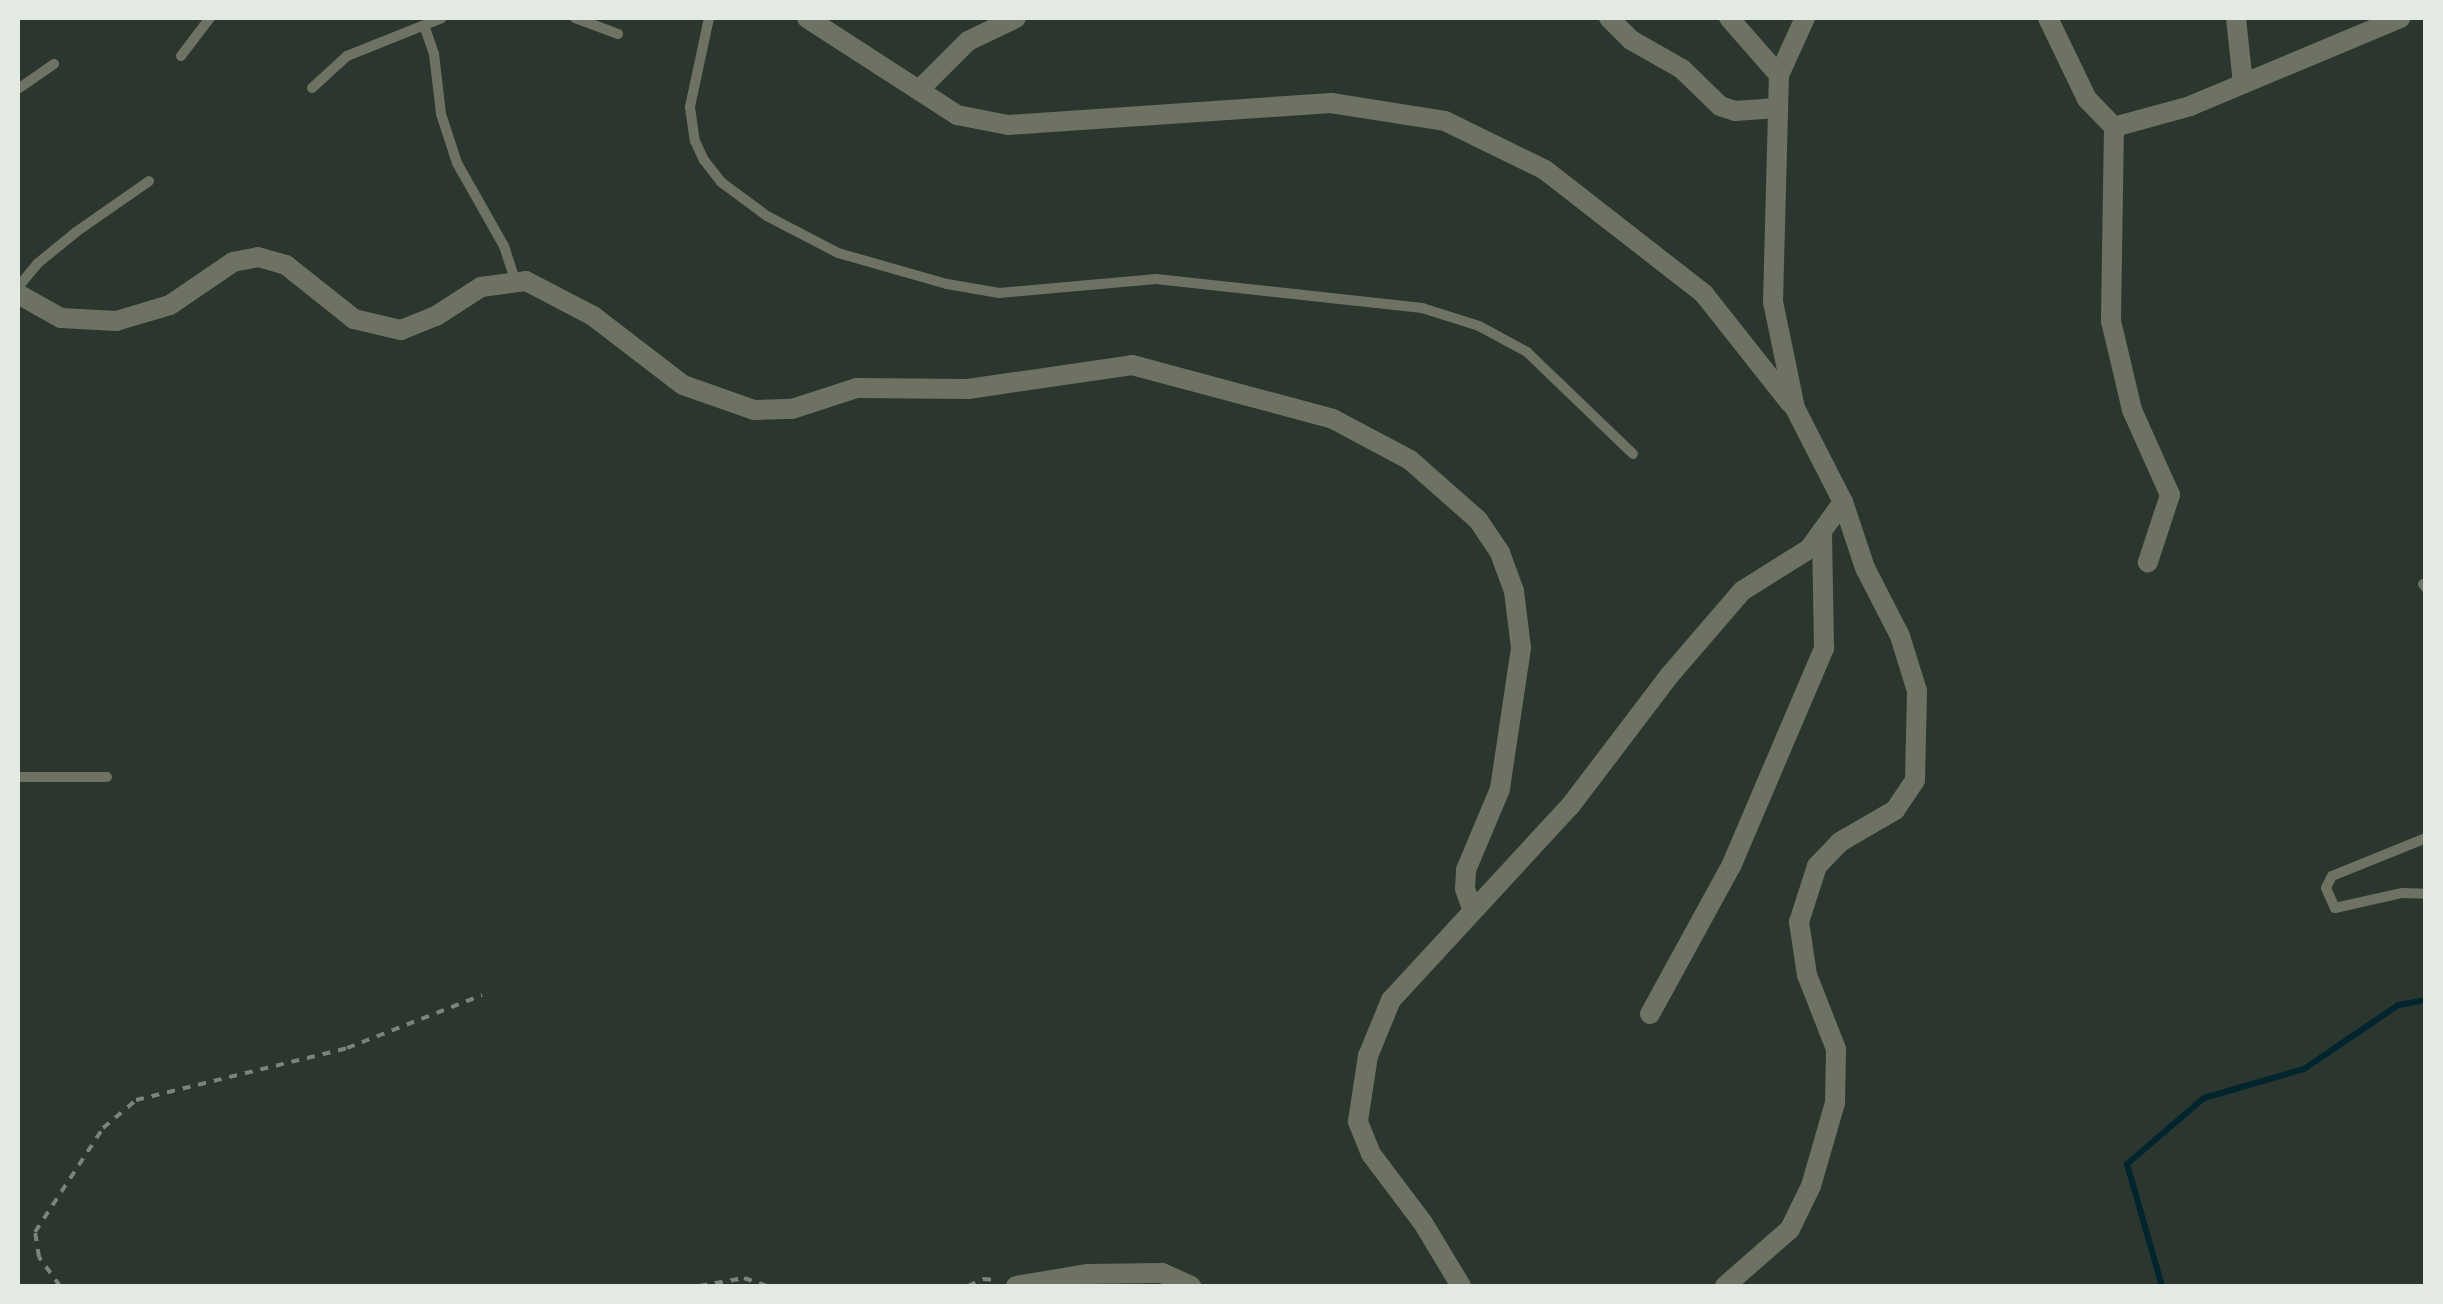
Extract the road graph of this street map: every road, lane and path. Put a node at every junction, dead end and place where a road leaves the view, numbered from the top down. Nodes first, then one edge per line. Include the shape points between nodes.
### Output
1 (210, 18) edge
2 (442, 18) edge
3 (575, 18) edge
4 (710, 18) edge
5 (807, 18) edge
6 (1016, 18) edge
7 (1609, 18) edge
8 (1729, 18) edge
9 (1805, 18) edge
10 (2048, 18) edge
11 (2236, 18) edge
12 (2400, 18) edge
13 (426, 28) junction
14 (618, 34) dead end
15 (181, 56) dead end
16 (54, 64) dead end
17 (1779, 75) junction
18 (2242, 83) junction
19 (312, 88) dead end
20 (18, 89) edge
21 (919, 90) junction
22 (1777, 108) junction
23 (2114, 127) junction
24 (149, 181) dead end
25 (516, 280) junction
26 (18, 290) edge
27 (1795, 408) junction
28 (1633, 454) dead end
29 (1843, 502) junction
30 (1822, 531) junction
31 (2148, 562) dead end
32 (18, 777) edge
33 (108, 777) dead end
34 (2426, 838) edge
35 (2426, 894) edge
36 (1473, 911) junction
37 (482, 994) dead end
38 (1650, 1014) dead end
39 (60, 1286) edge
40 (699, 1286) edge
41 (767, 1286) edge
42 (1016, 1286) edge
43 (1191, 1286) edge
44 (1462, 1286) edge
45 (1725, 1286) edge

1 - 15 lane
2 - 13 lane
3 - 14 lane
4 - 28 lane via 690,107 704,160 766,216 838,252 999,293 1156,278 1422,308 1479,326 1527,352
5 - 21 street
6 - 21 street via 968,41
7 - 22 street via 1631,40 1693,78 1720,106
8 - 17 street
9 - 17 street
10 - 23 street via 2087,99
11 - 18 street
12 - 18 street
13 - 19 lane via 347,56
13 - 25 lane via 457,163
16 - 20 lane
17 - 22 street
18 - 23 street
21 - 27 street via 957,115 1008,125 1331,104 1445,121 1545,170 1704,294
22 - 27 street via 1774,302
23 - 31 street via 2111,321 2132,410 2170,496
24 - 26 lane via 37,264
25 - 26 street via 481,287 401,330 354,319 286,265 258,258 233,262 170,305 116,321 60,318
25 - 36 street via 593,316 683,384 754,410 792,409 858,388 996,386 1132,365 1303,409 1410,460 1478,520 1500,554 1518,609 1522,648 1500,790 1466,870
27 - 29 street
29 - 30 street
29 - 45 street via 1916,691 1916,780 1895,810 1840,842 1817,866 1799,922 1807,975 1836,1048 1834,1103 1811,1186 1790,1229
30 - 36 street via 1809,549 1742,591 1668,676 1572,805
30 - 38 street via 1824,648 1732,864
32 - 33 lane
34 - 35 lane via 2332,876 2326,888 2331,904 2340,908 2402,892
36 - 44 street via 1391,1000 1368,1056 1358,1121 1370,1154
37 - 39 path via 347,1048 136,1100 103,1128 34,1232 38,1257
40 - 41 path via 744,1278
42 - 43 street via 1088,1274 1162,1273

